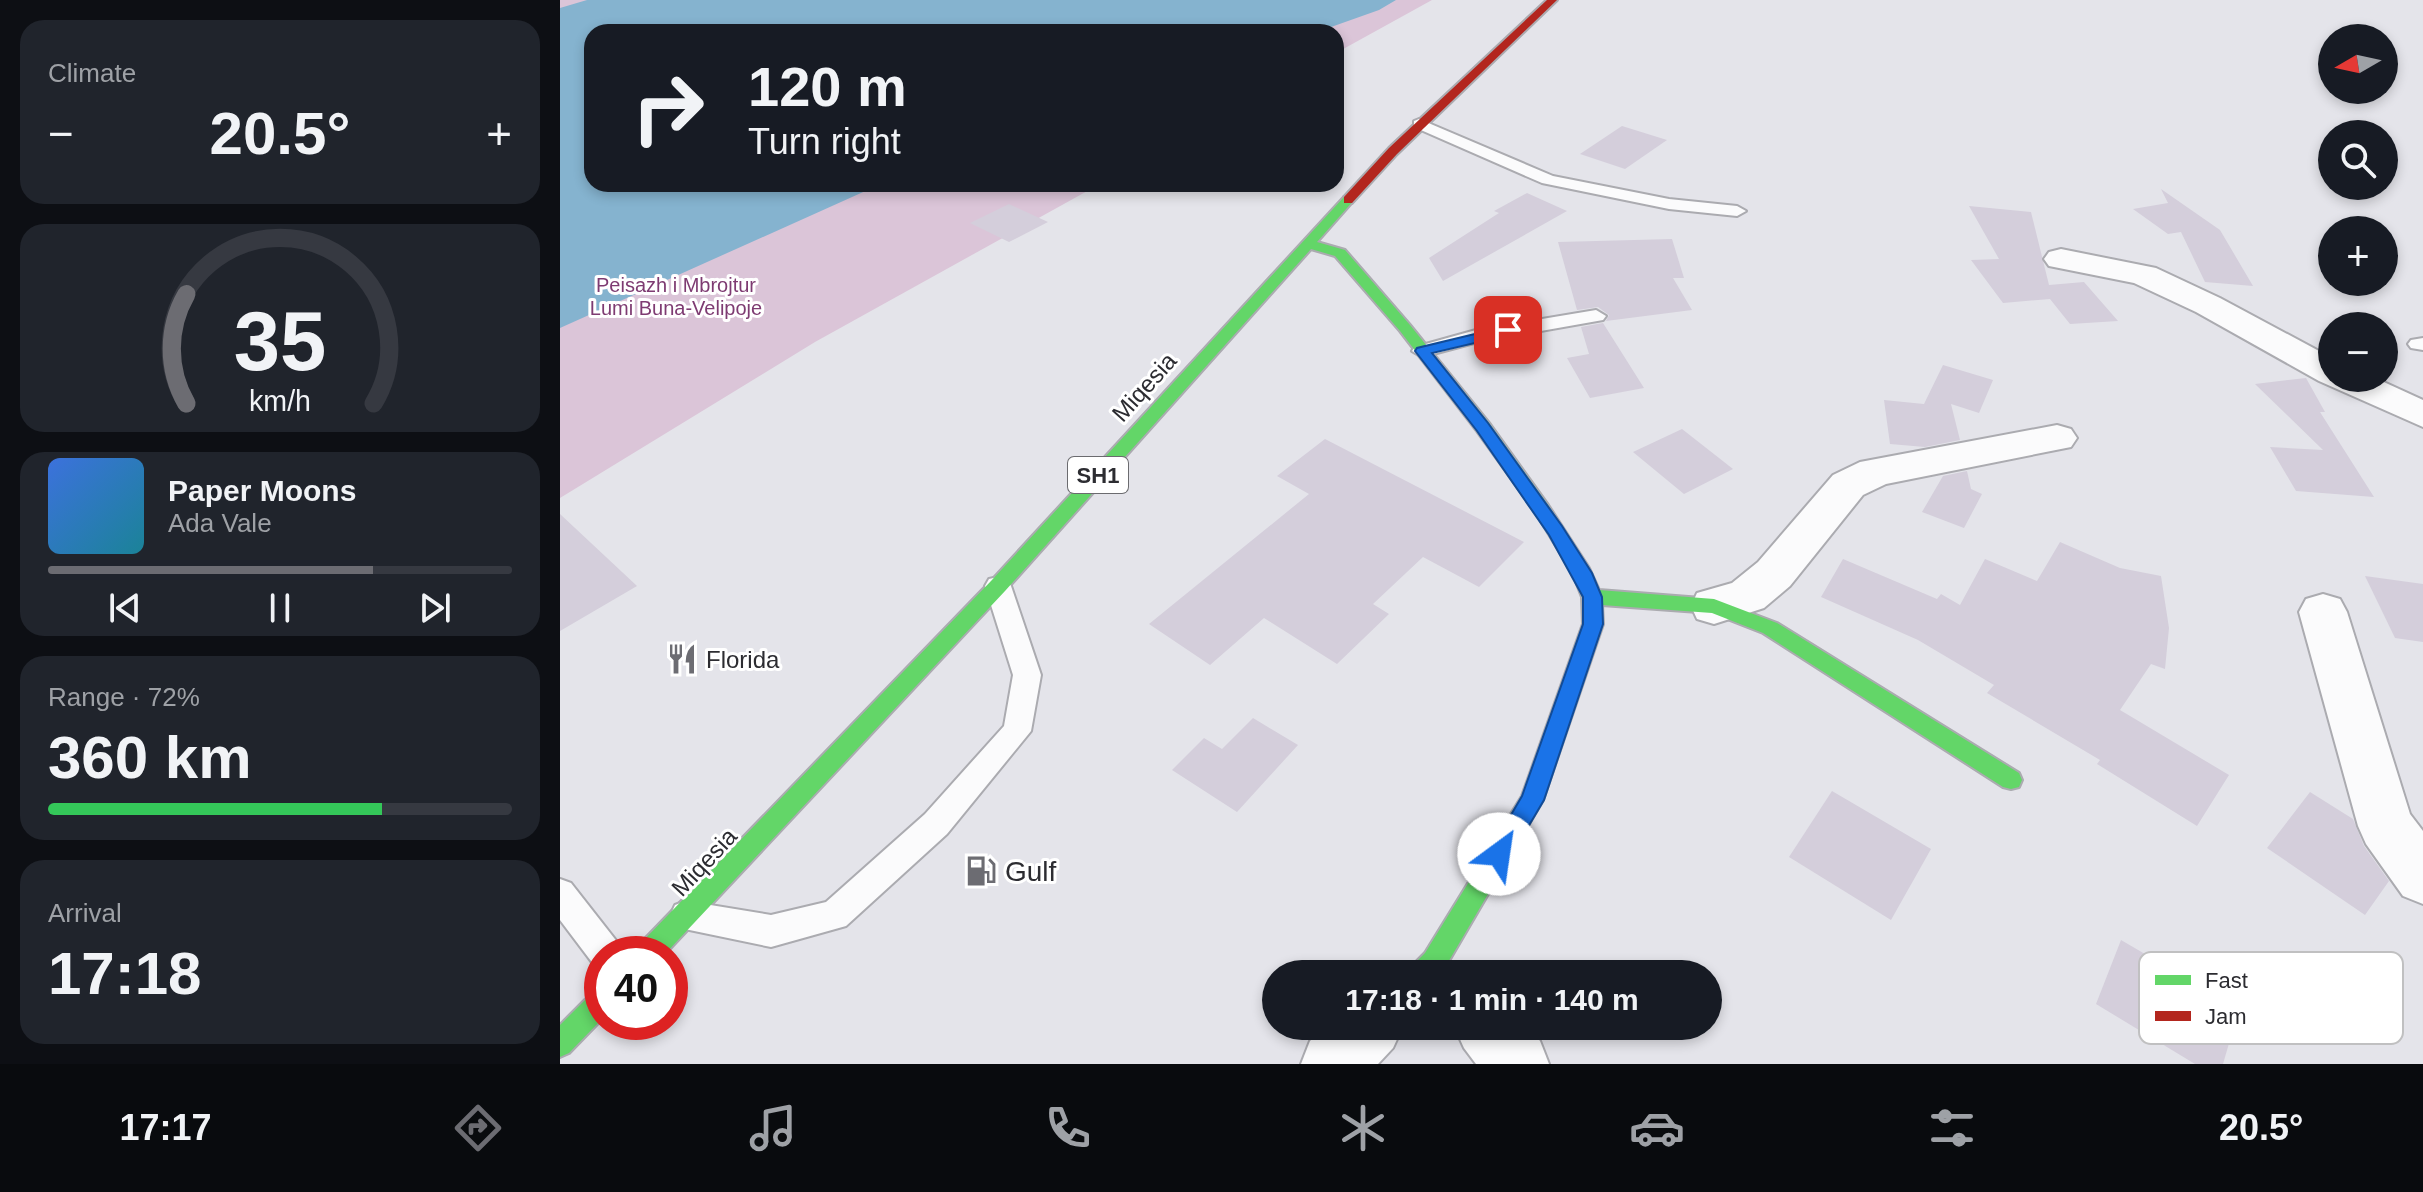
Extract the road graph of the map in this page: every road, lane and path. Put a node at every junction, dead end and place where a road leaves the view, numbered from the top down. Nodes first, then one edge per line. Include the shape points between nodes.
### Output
1 (1552, 0) edge
2 (1419, 124) junction
3 (1737, 211) dead end
4 (1307, 243) junction
5 (2061, 259) dead end
6 (1596, 316) dead end
7 (1422, 351) junction
8 (2318, 365) edge
9 (2373, 392) edge
10 (2423, 415) edge
11 (2057, 438) dead end
12 (998, 586) junction
13 (1592, 597) junction
14 (1714, 606) junction
15 (2323, 612) dead end
16 (2011, 780) dead end
17 (2423, 877) edge
18 (560, 894) edge
19 (686, 916) junction
20 (592, 936) edge
21 (666, 936) edge
22 (1439, 960) edge
23 (584, 1019) edge
24 (1357, 1040) edge
25 (1497, 1040) edge
26 (560, 1044) edge
27 (1333, 1064) edge
28 (1517, 1064) edge

1 - 2 main road, Miqesia / SH1
2 - 3 lane via 1548,180 1669,204
2 - 4 main road, Miqesia / SH1
4 - 7 main road via 1340,253
4 - 12 main road, Miqesia / SH1
5 - 8 street via 2144,275
6 - 7 lane via 1476,336
7 - 13 main road via 1542,509
9 - 10 street
11 - 14 street via 1875,472 1848,485 1774,574 1748,596
12 - 19 main road, Miqesia / SH1
12 - 19 lane via 1027,675 1017,731 936,824 835,915 771,931
13 - 14 main road
13 - 22 main road via 1593,624 1532,800
14 - 16 main road via 1805,648
15 - 17 street via 2386,826
18 - 20 lane
19 - 21 main road, Miqesia / SH1
23 - 26 main road
24 - 27 street
25 - 28 street

